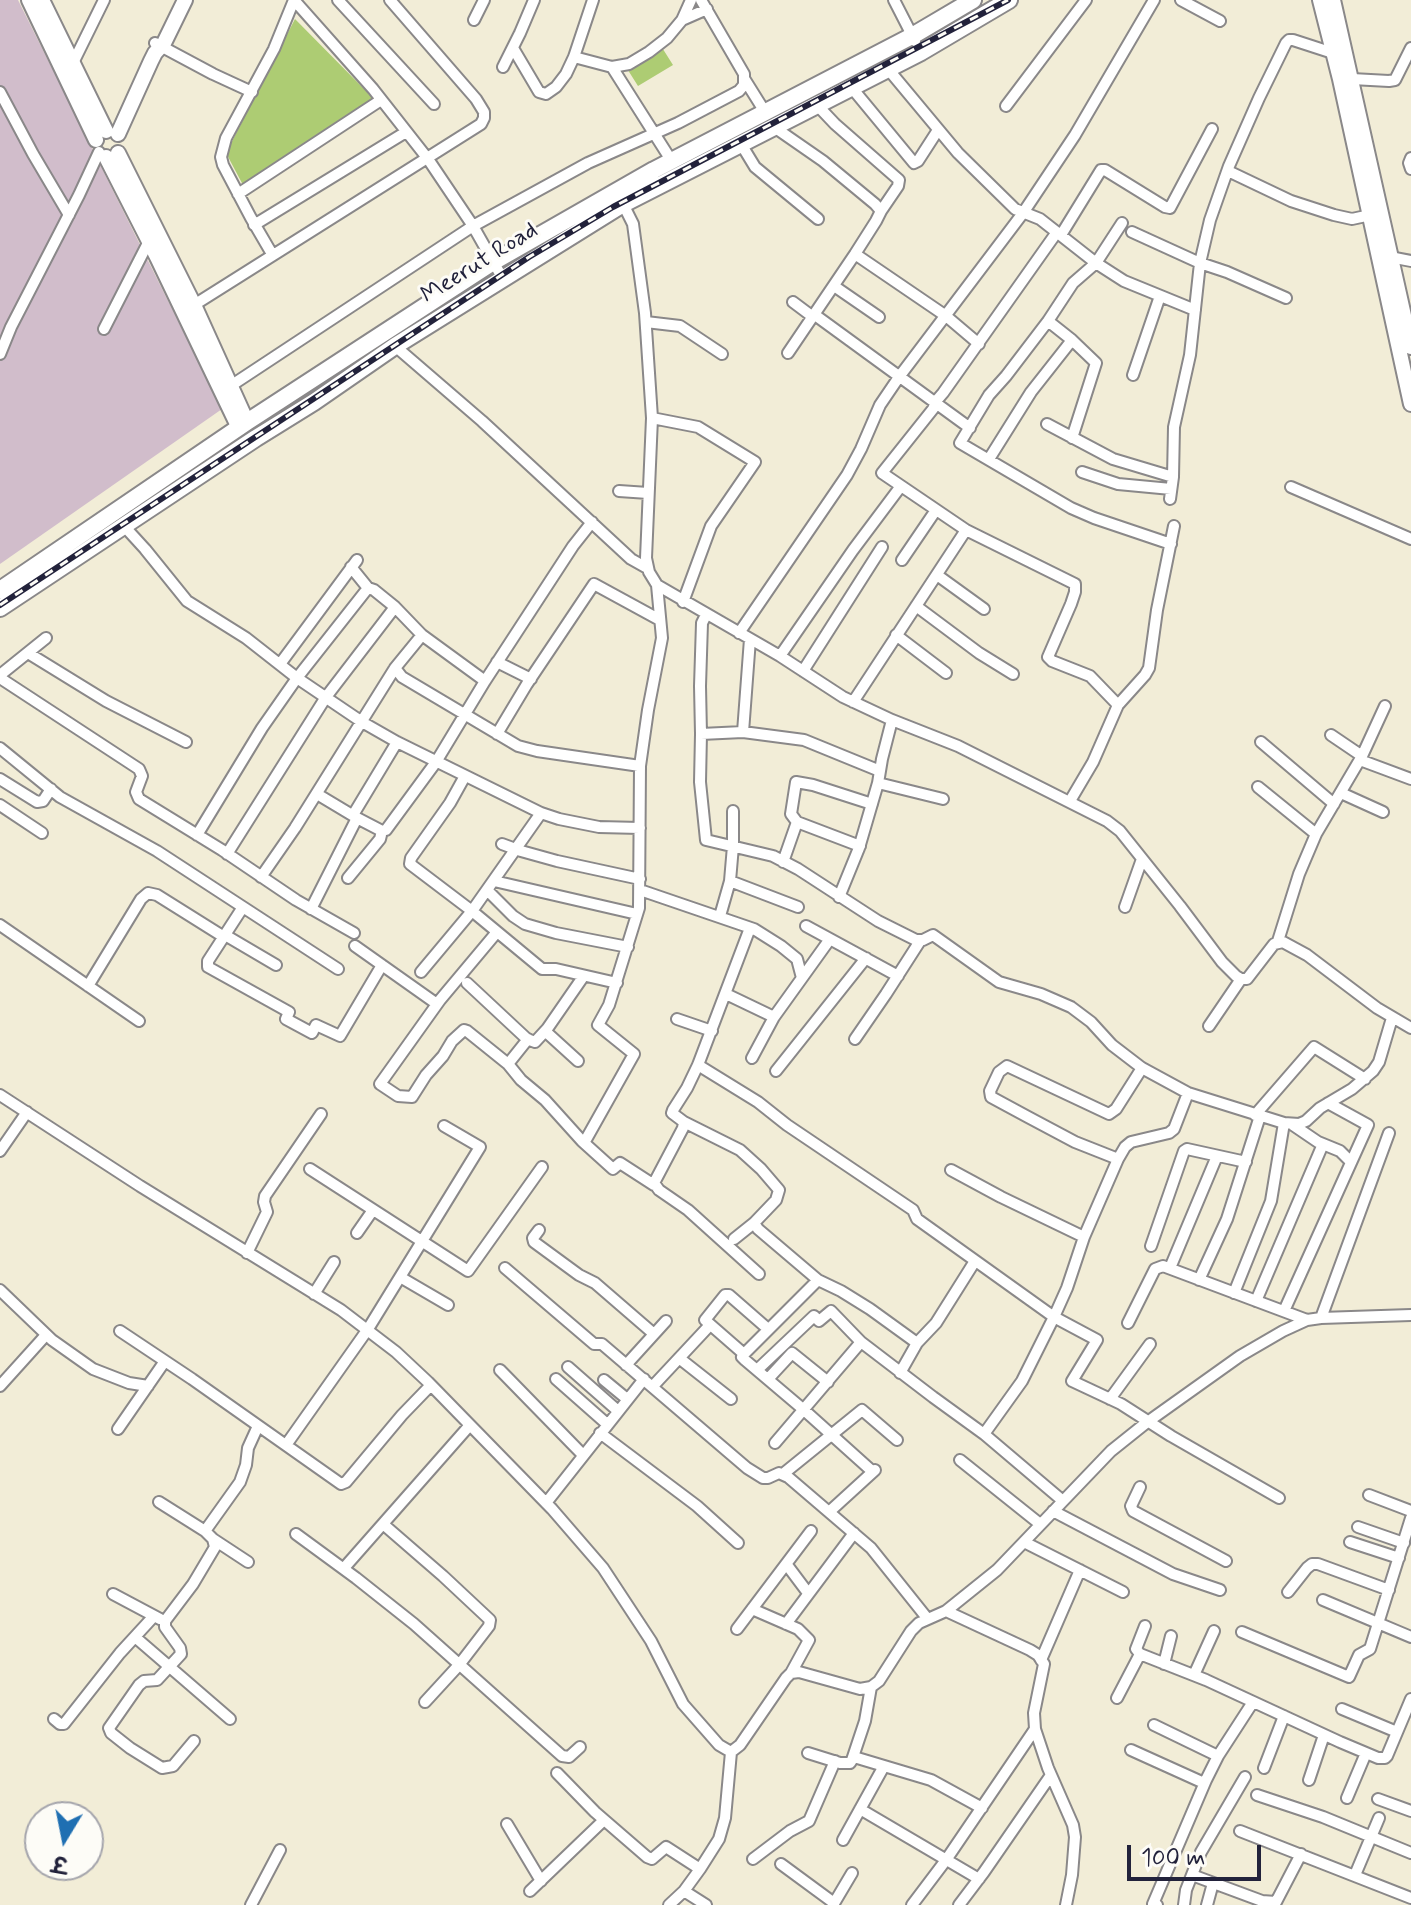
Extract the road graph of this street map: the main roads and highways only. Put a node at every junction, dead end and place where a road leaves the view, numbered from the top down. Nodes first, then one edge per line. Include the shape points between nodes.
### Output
1 (973, 0) edge
2 (1009, 0) edge
3 (243, 425) junction
4 (251, 441) junction
5 (0, 590) edge
6 (0, 608) edge

1 - 3 main road, Meerut Road via 671,160 493,262
2 - 4 main road, Meerut Road via 921,52 623,204
3 - 4 main road
3 - 5 main road, Meerut Road
4 - 6 main road, Meerut Road

